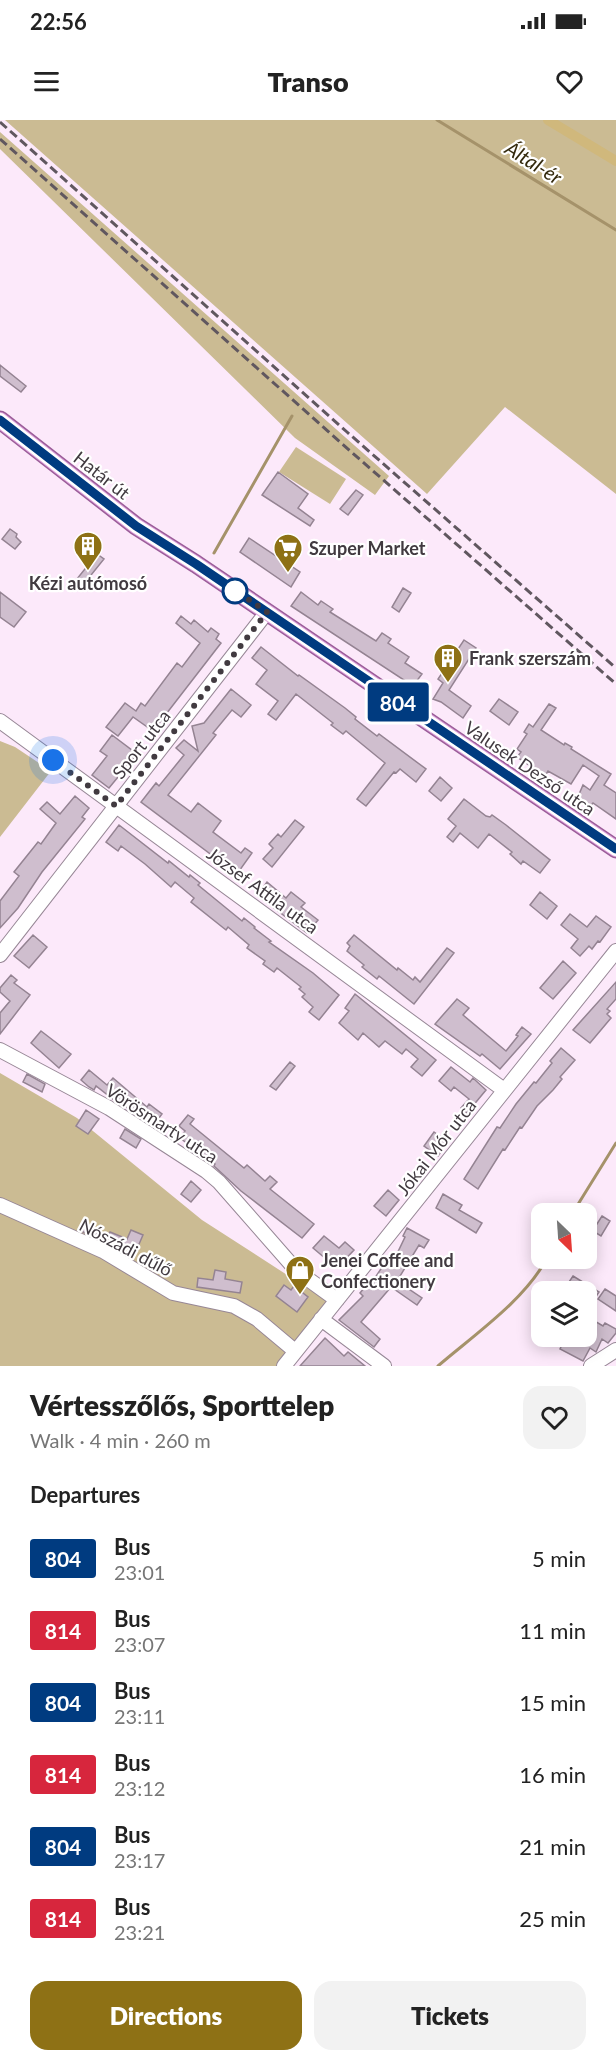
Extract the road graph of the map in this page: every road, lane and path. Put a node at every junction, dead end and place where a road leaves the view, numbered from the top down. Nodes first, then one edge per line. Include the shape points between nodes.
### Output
1 (0, 420) edge
2 (184, 556) joint
3 (267, 612) junction
4 (0, 721) edge
5 (116, 806) junction
6 (616, 849) edge
7 (616, 951) edge
8 (0, 955) edge
9 (0, 1050) edge
10 (504, 1090) junction
11 (0, 1205) edge
12 (337, 1300) junction
13 (321, 1319) junction
14 (616, 1350) edge
15 (295, 1351) junction
16 (284, 1366) edge
17 (384, 1366) edge
18 (591, 1366) edge

1 - 2 main road, Határ út via 136,526
2 - 3 main road, Valusek Dezső utca
3 - 5 street, Sport utca
3 - 6 main road, Valusek Dezső utca
4 - 5 street, József Attila utca
5 - 8 street, Sport utca
5 - 10 street, József Attila utca
7 - 10 street, Jókai Mór utca
9 - 12 street, Vörösmarty utca via 109,1108 201,1167 301,1274
10 - 12 street, Jókai Mór utca
11 - 15 street, Nószádi dűlő via 103,1251 173,1293 234,1306 257,1319
12 - 13 street, Jókai Mór utca
13 - 15 street, Jókai Mór utca
13 - 17 street
14 - 18 street
15 - 16 street, Jókai Mór utca

